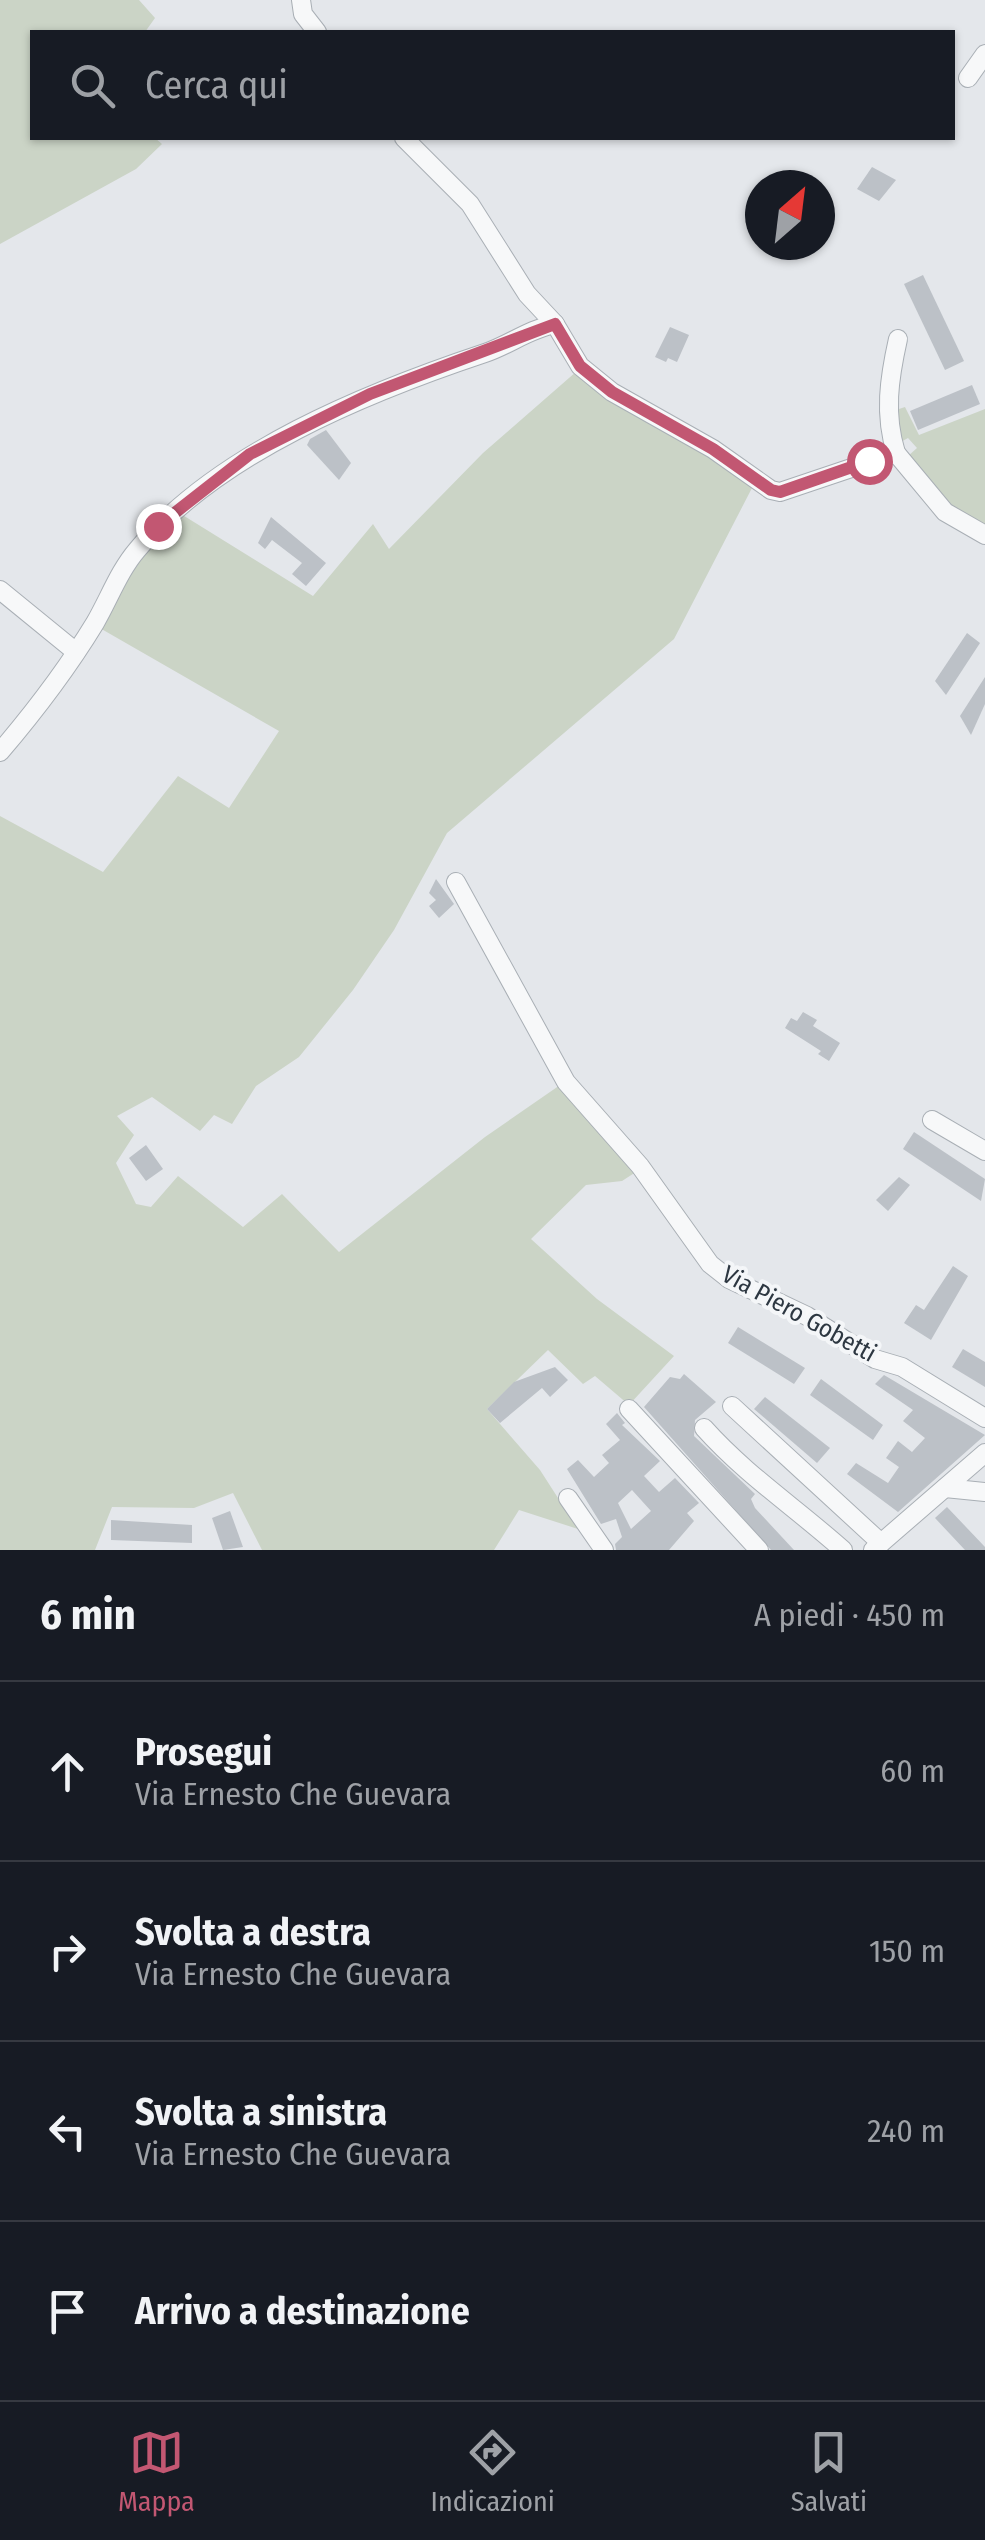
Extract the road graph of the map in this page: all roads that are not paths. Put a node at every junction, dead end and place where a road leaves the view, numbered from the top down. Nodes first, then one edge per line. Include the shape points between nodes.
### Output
1 (302, 0) edge
2 (314, 30) edge
3 (985, 54) edge
4 (968, 78) dead end
5 (406, 140) edge
6 (555, 324) junction
7 (898, 339) dead end
8 (896, 454) junction
9 (985, 535) edge
10 (0, 590) edge
11 (76, 652) junction
12 (0, 752) edge
13 (456, 882) dead end
14 (932, 1120) dead end
15 (985, 1151) edge
16 (732, 1406) dead end
17 (630, 1410) dead end
18 (985, 1418) edge
19 (704, 1428) dead end
20 (985, 1454) edge
21 (945, 1488) junction
22 (985, 1492) edge
23 (568, 1498) dead end
24 (876, 1546) edge
25 (604, 1550) edge
26 (759, 1550) edge
27 (843, 1550) edge

1 - 2 street via 302,14
3 - 4 street
5 - 6 street via 470,204 527,294
6 - 8 street via 580,366 612,392 771,490
6 - 11 street via 370,394 250,454 158,526 133,554
7 - 8 street via 888,388
8 - 9 street via 945,512
10 - 11 street
11 - 12 street
13 - 18 street, Via Piero Gobetti via 566,1082 640,1166 710,1264
14 - 15 street
16 - 24 street
17 - 26 street
19 - 27 street via 740,1468
20 - 21 street
21 - 22 street
21 - 24 street
23 - 25 street

